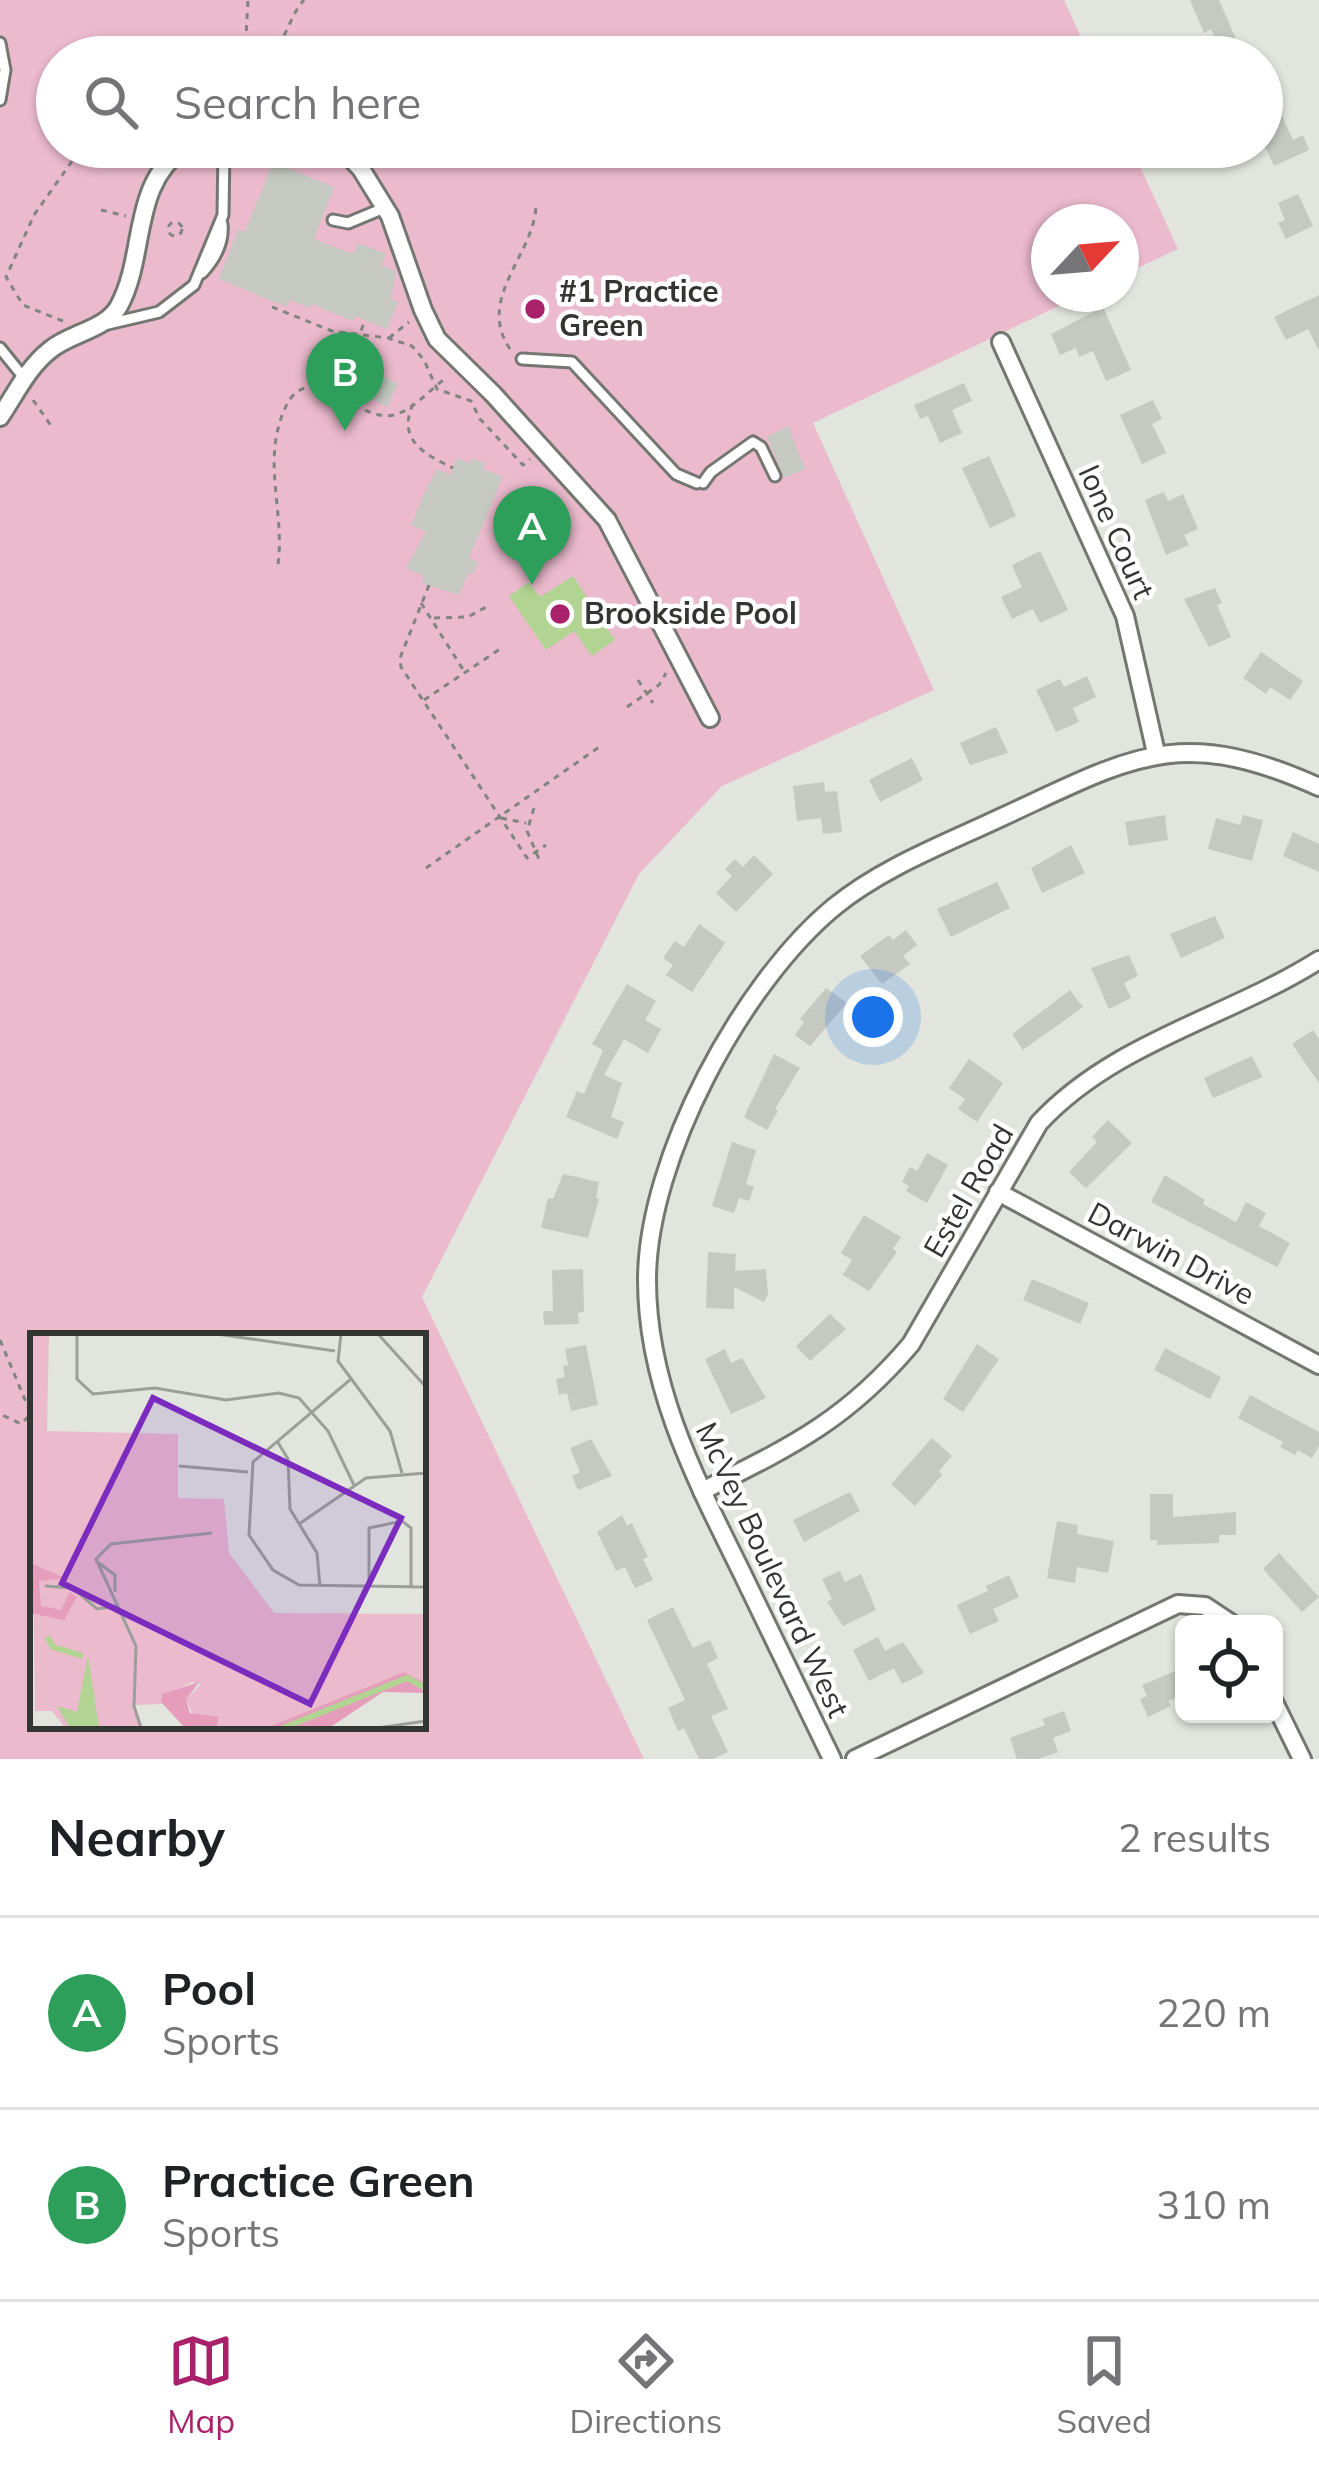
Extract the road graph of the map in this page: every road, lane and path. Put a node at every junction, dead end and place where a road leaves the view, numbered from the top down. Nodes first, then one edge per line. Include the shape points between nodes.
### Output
1 (248, 0) edge
2 (304, 0) edge
3 (246, 36) edge
4 (282, 36) edge
5 (0, 43) edge
6 (0, 100) edge
7 (67, 168) edge
8 (162, 168) edge
9 (224, 168) edge
10 (360, 168) edge
11 (536, 205) dead end
12 (385, 208) junction
13 (223, 218) junction
14 (333, 220) dead end
15 (181, 231) dead end
16 (209, 245) junction
17 (198, 278) junction
18 (272, 307) dead end
19 (424, 314) junction
20 (349, 320) dead end
21 (365, 320) dead end
22 (70, 324) dead end
23 (91, 327) junction
24 (345, 333) junction
25 (360, 334) junction
26 (387, 338) junction
27 (1000, 342) dead end
28 (0, 349) edge
29 (353, 353) dead end
30 (522, 359) joint
31 (464, 365) junction
32 (24, 382) junction
33 (341, 385) dead end
34 (435, 386) junction
35 (338, 395) junction
36 (418, 399) junction
37 (0, 417) edge
38 (52, 428) dead end
39 (535, 456) dead end
40 (453, 468) dead end
41 (775, 476) dead end
42 (278, 564) dead end
43 (429, 585) dead end
44 (422, 604) junction
45 (488, 606) dead end
46 (430, 617) junction
47 (503, 647) dead end
48 (666, 665) dead end
49 (465, 673) junction
50 (638, 680) dead end
51 (647, 694) junction
52 (423, 700) junction
53 (653, 703) dead end
54 (627, 707) dead end
55 (710, 718) dead end
56 (602, 745) dead end
57 (1156, 753) junction
58 (1319, 787) edge
59 (534, 808) dead end
60 (501, 818) junction
61 (527, 823) junction
62 (546, 845) dead end
63 (535, 853) junction
64 (539, 859) dead end
65 (426, 868) dead end
66 (1319, 960) edge
67 (998, 1192) junction
68 (0, 1340) edge
69 (1319, 1364) edge
70 (30, 1412) edge
71 (0, 1414) edge
72 (30, 1415) edge
73 (702, 1491) junction
74 (1218, 1615) edge
75 (1283, 1720) edge
76 (832, 1759) edge
77 (855, 1759) edge
78 (1302, 1759) edge

1 - 3 path
2 - 4 path
5 - 6 lane
7 - 22 path via 6,277 23,305
8 - 23 street via 118,308
9 - 13 lane
10 - 12 street
11 - 30 path via 507,274 500,322 506,344
12 - 14 lane
12 - 19 street
13 - 16 lane
13 - 17 lane via 217,253
15 - 16 path
16 - 17 lane
17 - 23 lane via 159,312
18 - 24 path
19 - 26 path
19 - 31 street
20 - 24 path
21 - 25 path
23 - 32 street via 46,352
24 - 25 path
25 - 26 path
25 - 29 path
26 - 34 path via 418,352
27 - 57 street, Ione Court via 1125,616
28 - 32 lane
30 - 41 lane via 572,362 676,474 700,483 754,442
31 - 34 path
31 - 55 street via 612,527
32 - 37 street
32 - 38 path
33 - 35 path
34 - 36 path
34 - 39 path via 471,401 524,465
35 - 36 path via 386,416
35 - 42 path via 303,390 280,424
36 - 40 path via 408,419 411,440
43 - 44 path
44 - 46 path
44 - 52 path via 400,662
45 - 46 path via 468,617
46 - 49 path
47 - 49 path
48 - 51 path via 663,681
49 - 52 path
50 - 51 path
51 - 53 path
51 - 54 path
52 - 60 path
56 - 60 path
57 - 58 street, McVey Boulevard West via 1263,762
57 - 73 street, McVey Boulevard West via 870,882 802,935 751,1001 684,1123 648,1247 655,1363
59 - 61 path
60 - 61 path
60 - 63 path via 527,858
60 - 65 path
61 - 63 path
62 - 63 path
63 - 64 path
66 - 67 street, Estel Road via 1091,1075 1039,1123
67 - 69 street, Darwin Drive
67 - 73 street, Estel Road via 886,1374 838,1417
68 - 70 path
71 - 72 path via 21,1424
73 - 76 street, McVey Boulevard West
74 - 77 street via 1178,1604 1154,1613
75 - 78 street

